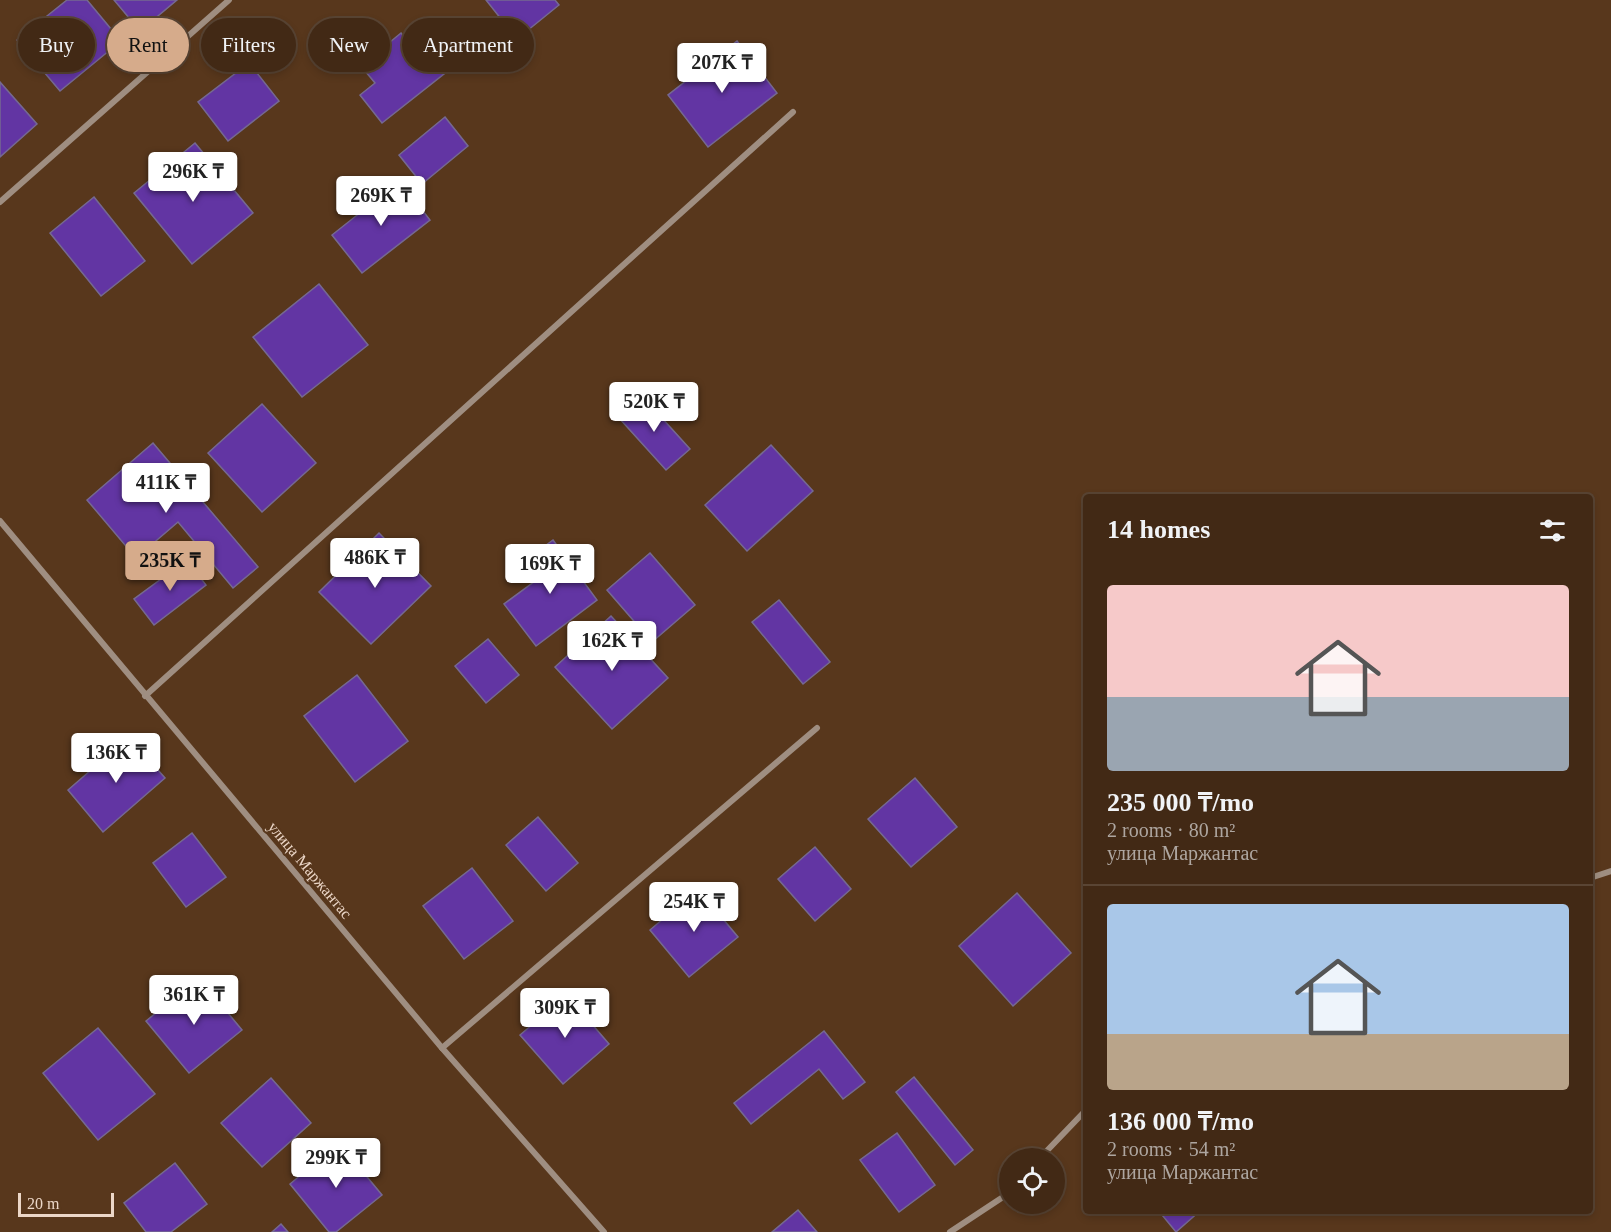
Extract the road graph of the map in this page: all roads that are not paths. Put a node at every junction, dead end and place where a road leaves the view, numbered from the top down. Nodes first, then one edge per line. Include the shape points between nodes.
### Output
1 (229, 0) edge
2 (793, 112) dead end
3 (0, 202) edge
4 (0, 521) edge
5 (145, 696) junction
6 (817, 728) dead end
7 (1611, 871) edge
8 (1593, 877) edge
9 (442, 1048) junction
10 (1083, 1113) edge
11 (1050, 1148) edge
12 (999, 1200) edge
13 (604, 1232) edge
14 (950, 1232) edge

1 - 3 street
2 - 5 street
4 - 5 street, улица Маржантас
5 - 9 street, улица Маржантас
6 - 9 street
7 - 8 street
9 - 13 street, улица Маржантас
10 - 11 street
12 - 14 street

